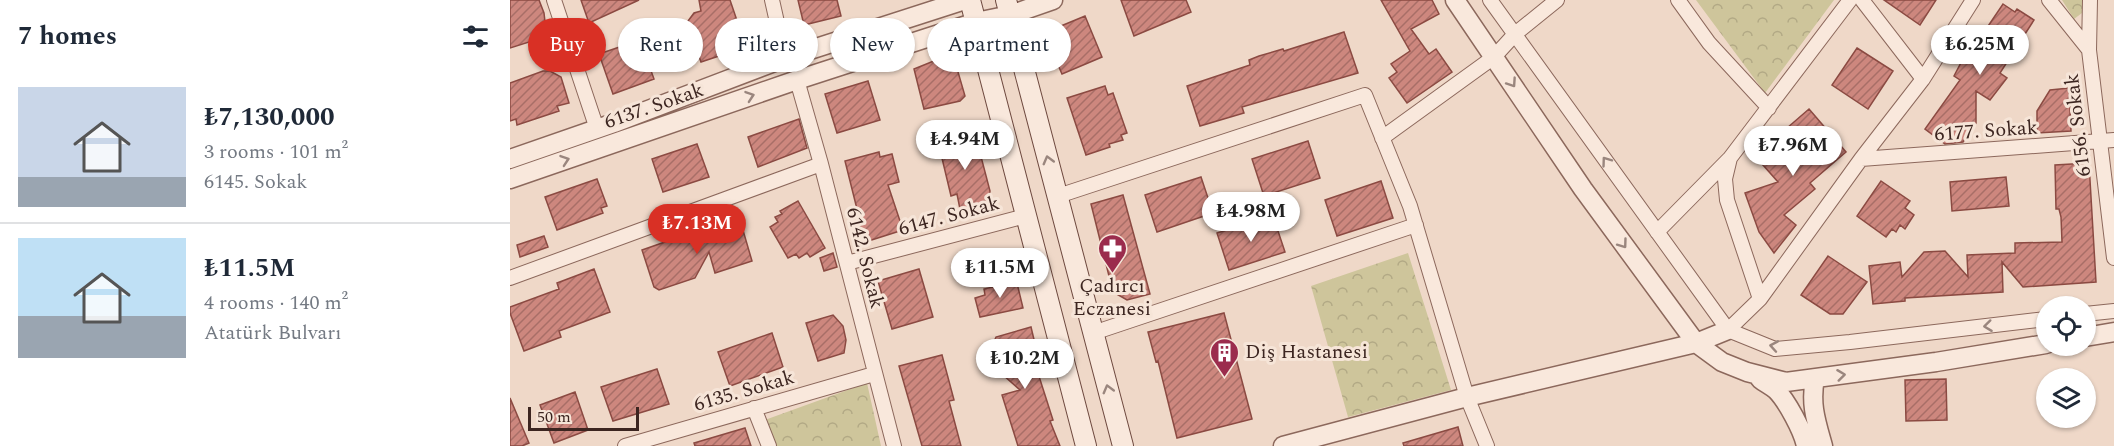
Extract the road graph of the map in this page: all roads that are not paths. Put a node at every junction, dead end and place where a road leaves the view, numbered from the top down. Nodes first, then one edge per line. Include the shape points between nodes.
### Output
1 (555, 0) edge
2 (772, 0) edge
3 (965, 0) edge
4 (970, 0) edge
5 (1053, 0) edge
6 (1455, 0) edge
7 (1490, 0) edge
8 (1557, 0) edge
9 (1678, 0) edge
10 (1850, 0) edge
11 (1862, 0) edge
12 (1972, 0) edge
13 (2049, 0) edge
14 (2090, 0) edge
15 (1008, 7) edge
16 (776, 18) edge
17 (975, 18) edge
18 (985, 18) edge
19 (1515, 34) junction
20 (927, 38) edge
21 (818, 47) edge
22 (2089, 50) junction
23 (1494, 57) junction
24 (748, 72) edge
25 (989, 72) edge
26 (1923, 79) junction
27 (797, 80) junction
28 (1769, 108) junction
29 (597, 129) junction
30 (1382, 138) junction
31 (2107, 141) edge
32 (1730, 158) junction
33 (510, 159) edge
34 (1861, 159) junction
35 (821, 164) junction
36 (510, 179) edge
37 (1058, 196) junction
38 (1026, 216) junction
39 (1416, 225) junction
40 (1657, 232) junction
41 (2114, 258) edge
42 (847, 263) junction
43 (510, 278) edge
44 (1760, 299) junction
45 (2114, 311) edge
46 (2096, 313) edge
47 (2036, 320) edge
48 (1728, 330) junction
49 (2114, 332) edge
50 (1093, 333) junction
51 (2096, 335) edge
52 (1696, 343) junction
53 (2036, 346) edge
54 (874, 374) junction
55 (1754, 374) junction
56 (1815, 378) junction
57 (1467, 397) junction
58 (754, 408) junction
59 (1304, 443) edge
60 (625, 446) edge
61 (769, 446) edge
62 (894, 446) edge
63 (1086, 446) edge
64 (1123, 446) edge
65 (1284, 446) edge
66 (1487, 446) edge
67 (1806, 446) edge
68 (1823, 446) edge

1 - 29 street
2 - 16 street
3 - 21 street, 6137. Sokak
4 - 17 main road
5 - 15 street, 6137. Sokak
6 - 23 street
7 - 19 street
8 - 19 street
9 - 28 street via 1709,43
10 - 28 street
11 - 26 street
12 - 26 street
13 - 22 street, 6156. Sokak
14 - 22 street
15 - 18 street, 6137. Sokak
37 -> 15 main road
19 - 23 street
40 -> 19 street
20 - 27 street, 6137. Sokak
22 - 31 street, 6156. Sokak
23 - 30 street
23 -> 52 street via 1583,189
24 - 29 street, 6137. Sokak
25 - 38 main road
26 - 34 street
27 - 35 street, 6142. Sokak
36 -> 27 street, 6137. Sokak
28 - 32 street
29 - 33 street, 6137. Sokak
30 - 37 street via 1365,95
30 - 39 street
31 - 34 street, 6177. Sokak
31 - 41 street, 6156. Sokak
32 - 40 street
32 - 44 street via 1725,178 1727,200
34 - 44 street
35 - 42 street, 6142. Sokak
35 - 43 street
37 - 50 main road
38 - 42 street, 6147. Sokak
38 - 63 main road
39 - 50 street
39 - 57 street
40 - 48 street
42 - 54 street, 6142. Sokak
44 - 48 street
45 - 46 street
47 -> 48 street via 1775,349
48 - 52 street
49 - 51 street
64 -> 50 main road
52 - 55 street via 1722,362
52 - 57 street
56 -> 53 street
54 - 58 street, 6135. Sokak
54 - 62 street, 6142. Sokak
55 - 56 street via 1786,382
55 - 67 street via 1777,391
56 - 68 street via 1812,395
57 - 59 street
57 - 66 street
58 - 60 street, 6135. Sokak
58 - 61 street
59 - 65 street

